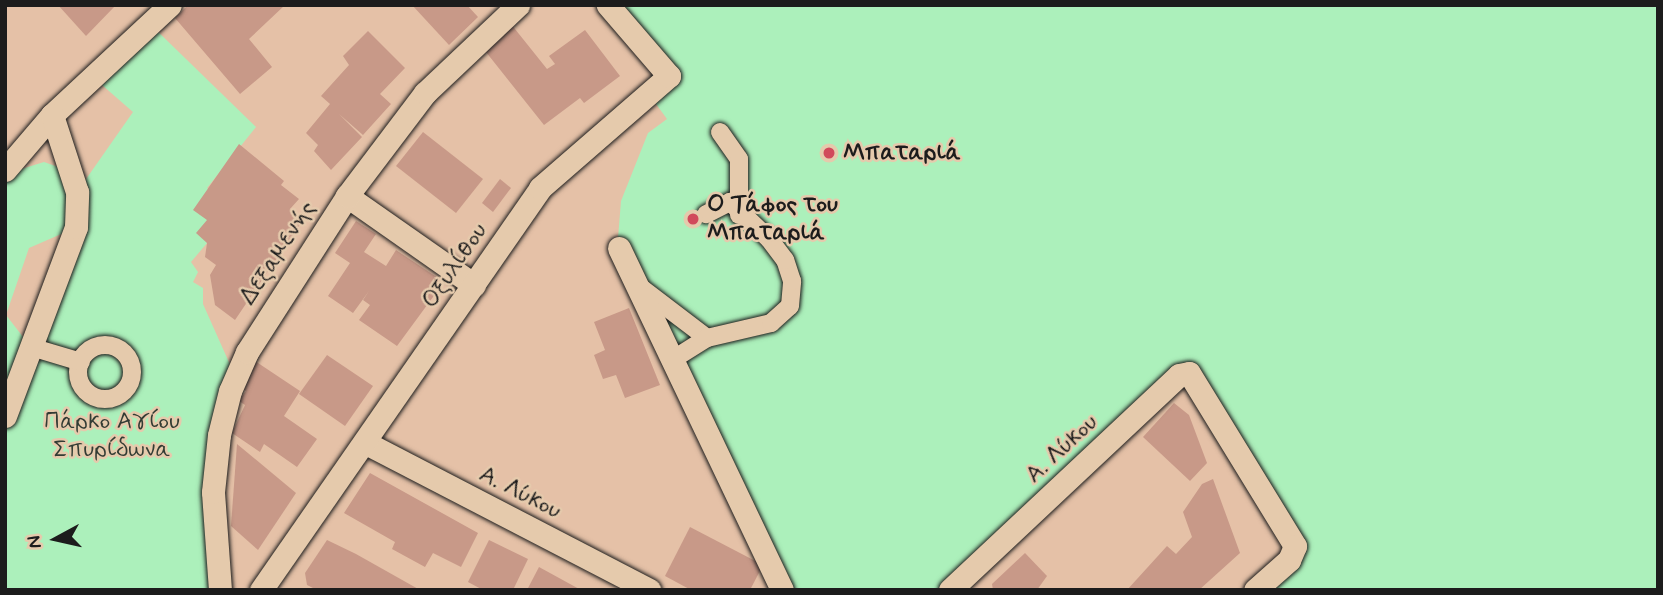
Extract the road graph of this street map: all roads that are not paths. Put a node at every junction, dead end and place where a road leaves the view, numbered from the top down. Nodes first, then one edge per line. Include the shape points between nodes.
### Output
1 (170, 5) edge
2 (518, 5) edge
3 (608, 5) edge
4 (52, 115) junction
5 (720, 132) dead end
6 (5, 170) edge
7 (347, 196) junction
8 (706, 214) dead end
9 (739, 215) junction
10 (619, 248) dead end
11 (474, 285) junction
12 (636, 285) junction
13 (707, 338) junction
14 (31, 347) junction
15 (672, 360) junction
16 (80, 362) dead end
17 (5, 416) edge
18 (366, 443) junction
19 (641, 588) edge
20 (1257, 589) edge
21 (220, 590) edge
22 (261, 590) edge
23 (782, 590) edge
24 (950, 590) edge

1 - 4 street
2 - 7 street, Δεξαμενής via 425,93
3 - 11 street, Οξυλίθου via 669,76 540,188
4 - 6 street
4 - 14 street via 77,192 76,227
5 - 9 street via 739,159
7 - 11 street
7 - 21 street, Δεξαμενής via 284,289 230,391 219,435 213,492
8 - 9 street via 730,202
9 - 13 street via 769,239 785,260 792,281 790,306 771,323
10 - 12 street
11 - 18 street, Οξυλίθου
12 - 13 street
12 - 15 street
13 - 15 street
14 - 16 street
14 - 17 street
15 - 23 street
18 - 19 street, Α. Λύκου
18 - 22 street, Οξυλίθου
20 - 24 street, Α. Λύκου via 1289,560 1295,546 1189,373 1179,375

